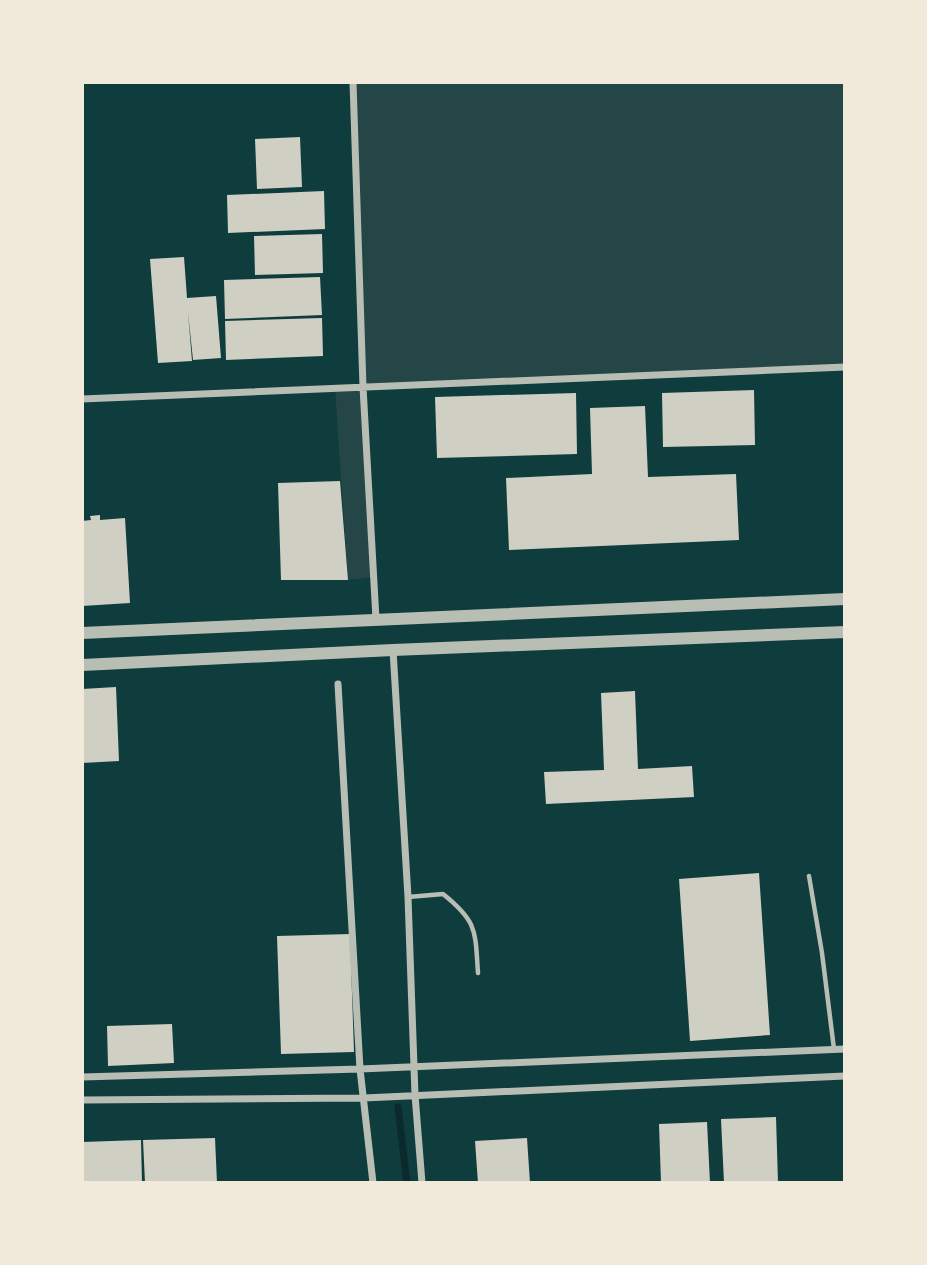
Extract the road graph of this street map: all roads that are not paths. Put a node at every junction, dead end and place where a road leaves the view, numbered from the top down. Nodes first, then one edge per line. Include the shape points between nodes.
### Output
1 (353, 82) edge
2 (845, 367) edge
3 (363, 387) junction
4 (82, 399) edge
5 (845, 599) edge
6 (376, 619) junction
7 (845, 632) edge
8 (82, 633) edge
9 (393, 649) junction
10 (82, 665) edge
11 (338, 684) dead end
12 (809, 876) dead end
13 (408, 897) junction
14 (478, 973) dead end
15 (834, 1049) junction
16 (845, 1049) edge
17 (414, 1067) junction
18 (360, 1069) junction
19 (845, 1076) edge
20 (82, 1077) edge
21 (415, 1096) junction
22 (364, 1098) junction
23 (82, 1100) edge
24 (373, 1183) edge
25 (422, 1183) edge

1 - 3 street
2 - 3 street
3 - 4 street
3 - 6 street
5 - 6 street
6 - 8 street
7 - 9 street
9 - 10 street
9 - 13 street
11 - 18 street
12 - 15 lane
13 - 14 lane via 443,894 462,909 475,929
13 - 17 street
15 - 16 street
15 - 17 street
17 - 18 street
17 - 21 street
18 - 20 street
18 - 22 street
19 - 21 street
21 - 22 street
21 - 25 street
22 - 23 street
22 - 24 street

